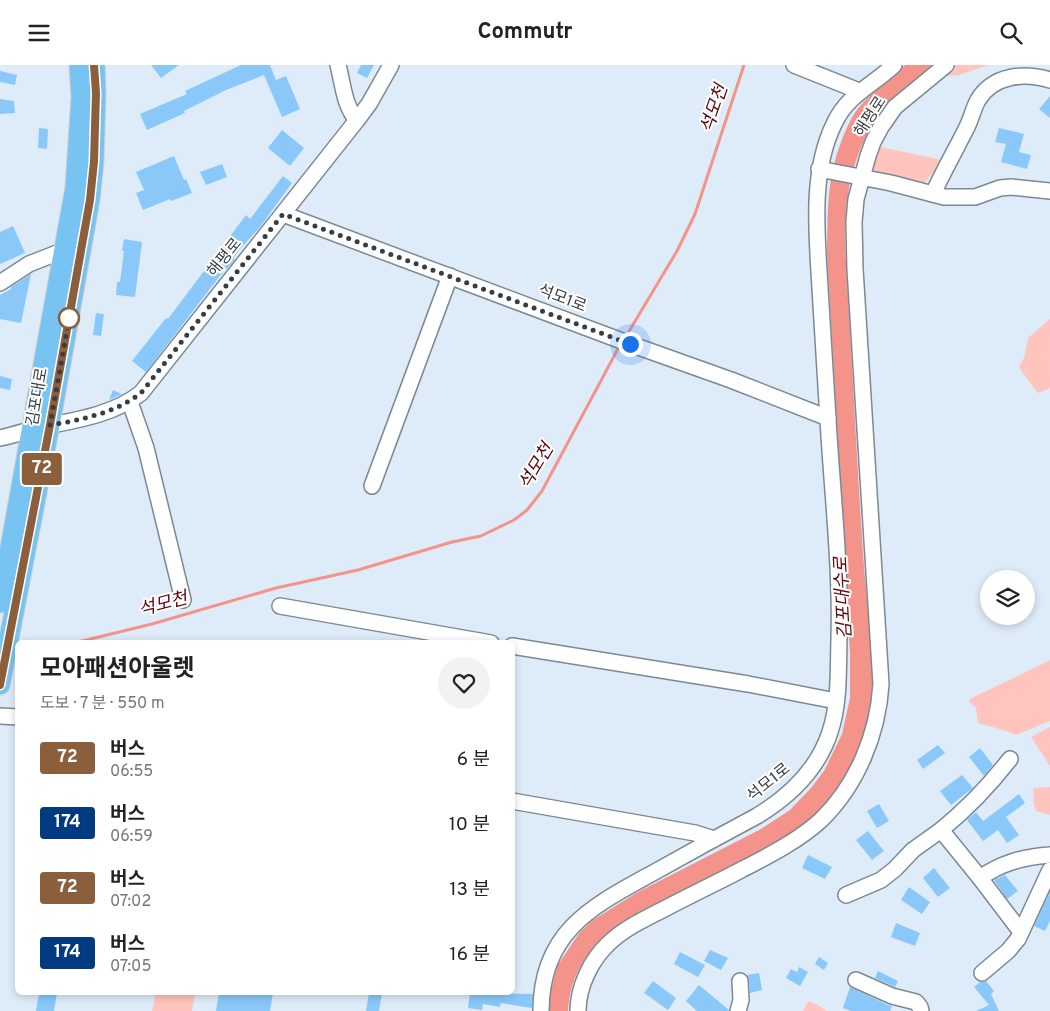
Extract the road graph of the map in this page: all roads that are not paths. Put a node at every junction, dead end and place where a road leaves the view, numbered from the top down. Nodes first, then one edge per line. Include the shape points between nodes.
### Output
1 (79, 65) edge
2 (94, 65) edge
3 (338, 65) edge
4 (391, 65) edge
5 (794, 65) edge
6 (894, 65) edge
7 (946, 65) edge
8 (1050, 80) edge
9 (859, 91) junction
10 (357, 120) junction
11 (823, 169) junction
12 (860, 177) junction
13 (1050, 191) edge
14 (933, 194) junction
15 (283, 214) junction
16 (62, 251) junction
17 (450, 276) junction
18 (0, 283) edge
19 (47, 341) junction
20 (59, 371) junction
21 (130, 402) junction
22 (828, 418) junction
23 (41, 427) junction
24 (0, 438) edge
25 (372, 486) dead end
26 (183, 600) dead end
27 (0, 603) edge
28 (280, 606) dead end
29 (474, 640) edge
30 (515, 646) edge
31 (0, 685) edge
32 (836, 701) junction
33 (0, 716) edge
34 (15, 717) edge
35 (1010, 759) dead end
36 (515, 802) edge
37 (942, 830) junction
38 (714, 839) junction
39 (1050, 855) edge
40 (1050, 870) edge
41 (980, 878) junction
42 (846, 895) dead end
43 (1021, 932) junction
44 (982, 973) dead end
45 (856, 980) dead end
46 (740, 981) dead end
47 (541, 1011) edge
48 (578, 1011) edge
49 (738, 1011) edge
50 (921, 1011) edge

1 - 16 main road, 김포대로 via 82,97 80,141 75,188
2 - 20 main road, 김포대로 via 94,161 90,200
3 - 10 lane via 346,102
4 - 10 lane, 해평로
5 - 9 lane
6 - 9 lane, 석모1로
7 - 12 lane, 해평로 via 888,116 873,142
8 - 14 lane via 1011,77 995,83 984,92
9 - 11 lane, 석모1로 via 833,124
10 - 15 lane, 해평로
11 - 12 lane
11 - 22 lane, 석모1로 via 818,182 818,258
12 - 14 lane
12 - 48 lane, 해평로 via 855,209 855,269 880,684 877,715 869,744 839,799 805,832 608,944 582,984
13 - 14 lane via 1010,187 975,197
15 - 17 lane, 석모1로
15 - 21 lane, 해평로 via 148,386
16 - 18 lane via 29,264
16 - 19 main road, 김포대로
17 - 22 lane, 석모1로
17 - 25 lane
19 - 20 main road via 53,352 51,367
19 - 23 main road, 김포대로
20 - 23 main road, 김포대로
21 - 23 lane, 해평로 via 81,420
21 - 26 lane via 146,448
22 - 32 lane, 석모1로 via 839,566
23 - 24 lane, 해평로
23 - 27 main road, 김포대로
23 - 31 main road, 김포대로
28 - 29 lane
30 - 32 lane
32 - 38 lane, 석모1로 via 830,733 817,760 796,787 773,805
33 - 34 lane
35 - 37 lane via 979,796
36 - 38 lane
37 - 41 lane
37 - 42 lane via 880,880
38 - 47 lane, 석모1로 via 602,901 577,921 559,945 546,971
39 - 41 lane via 1008,862
40 - 43 lane
41 - 43 lane
43 - 44 lane via 1013,945
45 - 50 lane via 892,996 916,1002
46 - 49 lane

